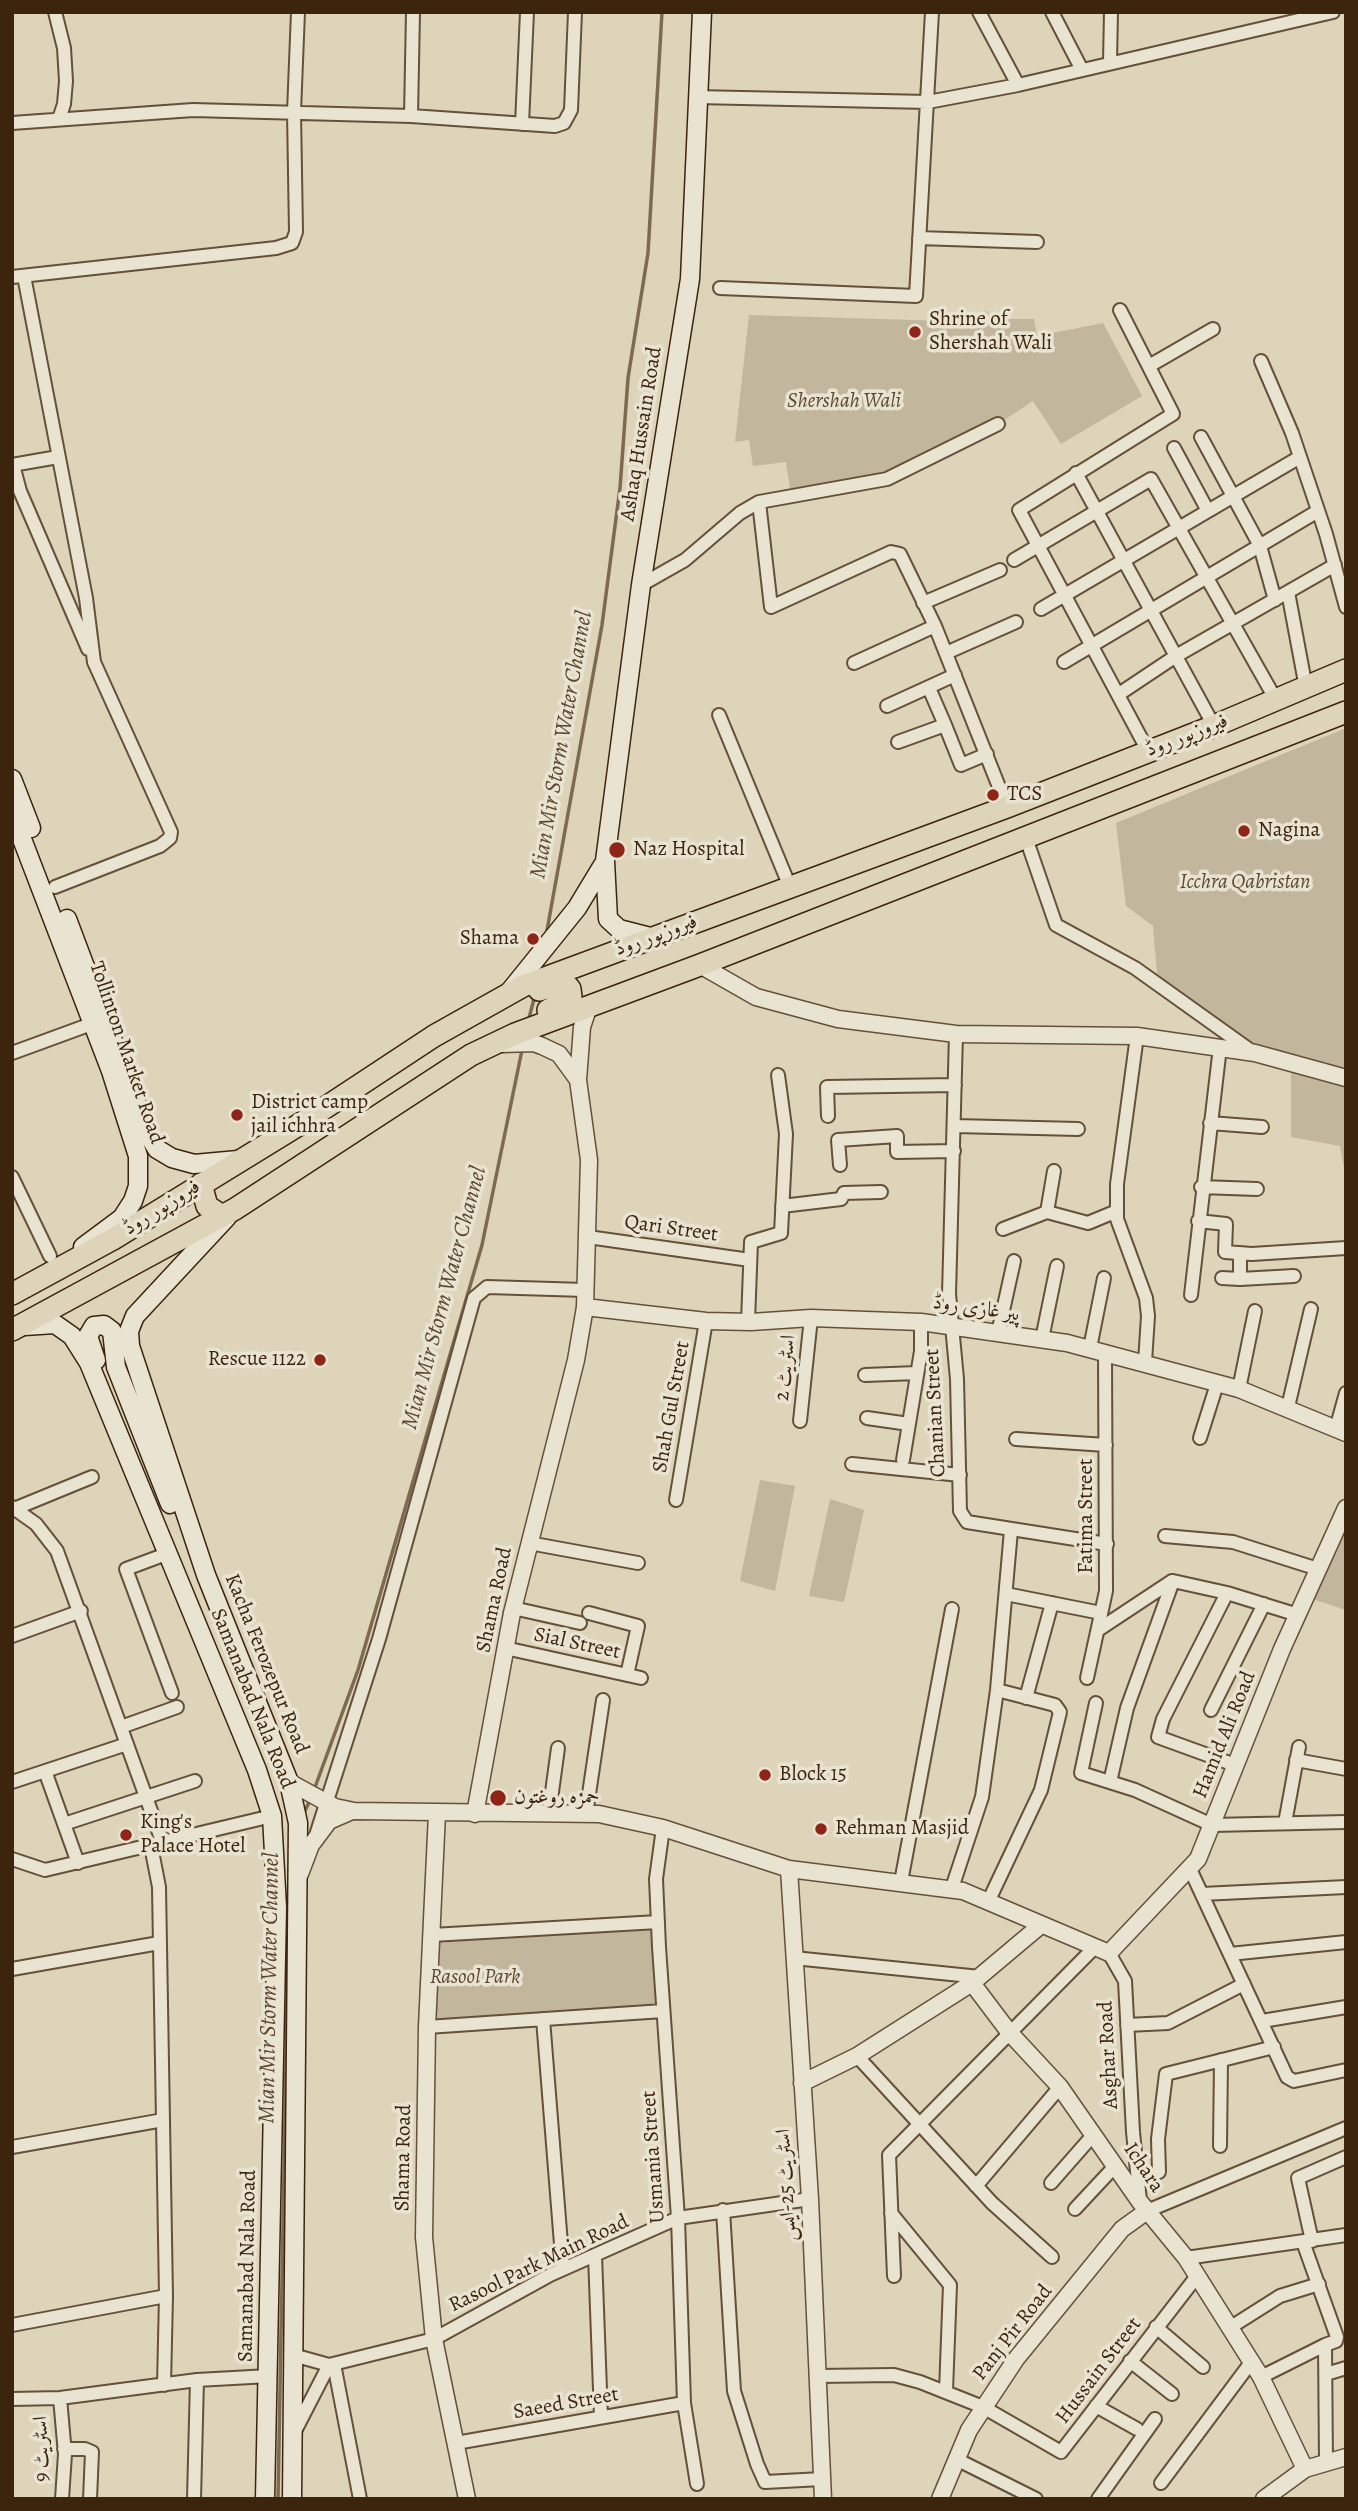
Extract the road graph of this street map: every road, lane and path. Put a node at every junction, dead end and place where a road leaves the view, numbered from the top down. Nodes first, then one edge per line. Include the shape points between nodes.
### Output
1 (55, 12) edge
2 (299, 12) edge
3 (413, 12) edge
4 (527, 12) edge
5 (575, 12) edge
6 (702, 12) edge
7 (932, 12) edge
8 (979, 12) edge
9 (1052, 12) edge
10 (1111, 12) edge
11 (1333, 12) edge
12 (1317, 14) edge
13 (1110, 62) junction
14 (1082, 70) junction
15 (1018, 85) junction
16 (696, 97) junction
17 (928, 102) junction
18 (295, 112) junction
19 (411, 116) junction
20 (58, 120) junction
21 (12, 123) edge
22 (522, 124) junction
23 (919, 238) junction
24 (1037, 242) dead end
25 (18, 276) edge
26 (720, 288) dead end
27 (1120, 310) dead end
28 (1213, 329) dead end
29 (1261, 362) dead end
30 (1149, 366) junction
31 (998, 424) dead end
32 (1201, 437) dead end
33 (1174, 447) dead end
34 (58, 457) junction
35 (1300, 457) junction
36 (13, 465) edge
37 (1076, 472) junction
38 (1233, 498) junction
39 (759, 502) junction
40 (1208, 511) junction
41 (1318, 511) junction
42 (1096, 512) junction
43 (1178, 529) junction
44 (1261, 546) junction
45 (1038, 547) junction
46 (1014, 560) dead end
47 (1124, 561) junction
48 (1335, 565) junction
49 (1000, 570) dead end
50 (1208, 579) junction
51 (641, 585) junction
52 (1288, 592) junction
53 (1064, 596) junction
54 (1275, 600) junction
55 (923, 603) junction
56 (1346, 607) edge
57 (1041, 609) dead end
58 (1151, 611) junction
59 (1016, 622) dead end
60 (1234, 623) junction
61 (935, 626) junction
62 (1092, 645) junction
63 (946, 653) junction
64 (1176, 656) junction
65 (94, 662) junction
66 (1064, 662) dead end
67 (854, 663) dead end
68 (1346, 670) edge
69 (955, 676) junction
70 (929, 688) junction
71 (1306, 688) junction
72 (1119, 694) junction
73 (1276, 700) junction
74 (887, 706) dead end
75 (1346, 712) edge
76 (719, 715) dead end
77 (945, 725) junction
78 (1214, 726) junction
79 (1309, 727) junction
80 (898, 742) dead end
81 (1148, 751) junction
82 (987, 754) junction
83 (12, 779) edge
84 (1007, 807) junction
85 (12, 813) edge
86 (1026, 838) junction
87 (605, 862) junction
88 (55, 887) junction
89 (790, 887) junction
90 (654, 938) junction
91 (700, 965) junction
92 (523, 984) junction
93 (486, 1005) junction
94 (589, 1006) junction
95 (94, 1023) junction
96 (956, 1034) junction
97 (1137, 1036) junction
98 (524, 1037) junction
99 (1220, 1047) junction
100 (12, 1053) edge
101 (1255, 1053) junction
102 (471, 1055) junction
103 (118, 1068) junction
104 (778, 1075) dead end
105 (1346, 1077) edge
106 (578, 1080) junction
107 (956, 1084) junction
108 (828, 1116) dead end
109 (1210, 1124) junction
110 (955, 1126) junction
111 (1262, 1127) dead end
112 (1078, 1129) dead end
113 (954, 1151) junction
114 (238, 1160) junction
115 (840, 1165) dead end
116 (1054, 1171) dead end
117 (12, 1177) edge
118 (201, 1184) junction
119 (1201, 1187) junction
120 (1257, 1189) dead end
121 (881, 1192) dead end
122 (782, 1206) junction
123 (1117, 1211) junction
124 (1047, 1212) junction
125 (228, 1213) junction
126 (1198, 1221) junction
127 (1003, 1229) dead end
128 (587, 1237) junction
129 (113, 1239) junction
130 (1346, 1248) edge
131 (1277, 1252) junction
132 (1240, 1253) junction
133 (50, 1256) dead end
134 (750, 1260) junction
135 (1014, 1261) dead end
136 (1057, 1266) dead end
137 (1294, 1276) dead end
138 (45, 1278) junction
139 (1104, 1278) dead end
140 (1276, 1278) junction
141 (106, 1279) junction
142 (1222, 1279) dead end
143 (1240, 1279) junction
144 (585, 1290) junction
145 (12, 1294) edge
146 (1191, 1295) dead end
147 (585, 1307) junction
148 (1311, 1309) dead end
149 (1255, 1311) dead end
150 (811, 1318) junction
151 (706, 1321) junction
152 (748, 1322) junction
153 (920, 1322) junction
154 (951, 1326) junction
155 (15, 1328) edge
156 (998, 1333) junction
157 (1042, 1339) junction
158 (1098, 1350) junction
159 (1145, 1362) junction
160 (917, 1373) junction
161 (865, 1375) dead end
162 (1217, 1384) junction
163 (1239, 1389) junction
164 (1346, 1393) edge
165 (1288, 1408) junction
166 (867, 1418) dead end
167 (800, 1421) dead end
168 (909, 1424) junction
169 (1341, 1431) edge
170 (1200, 1438) dead end
171 (123, 1439) junction
172 (1016, 1439) dead end
173 (1106, 1445) junction
174 (903, 1460) dead end
175 (852, 1464) dead end
176 (960, 1475) junction
177 (92, 1476) dead end
178 (676, 1500) dead end
179 (13, 1508) edge
180 (1346, 1508) edge
181 (1011, 1530) junction
182 (1166, 1536) dead end
183 (529, 1543) junction
184 (1107, 1544) junction
185 (169, 1553) junction
186 (638, 1563) dead end
187 (1318, 1569) junction
188 (206, 1575) junction
189 (1172, 1581) junction
190 (1227, 1593) junction
191 (1006, 1594) junction
192 (1052, 1603) junction
193 (1264, 1604) junction
194 (513, 1608) junction
195 (952, 1609) dead end
196 (81, 1611) junction
197 (1101, 1613) junction
198 (1298, 1615) junction
199 (1098, 1630) junction
200 (12, 1636) edge
201 (505, 1648) junction
202 (627, 1675) junction
203 (640, 1678) dead end
204 (1087, 1678) dead end
205 (997, 1690) junction
206 (172, 1693) dead end
207 (1026, 1698) junction
208 (603, 1700) dead end
209 (1096, 1703) dead end
210 (177, 1706) dead end
211 (1211, 1710) dead end
212 (121, 1727) junction
213 (127, 1744) junction
214 (1299, 1747) dead end
215 (558, 1748) dead end
216 (1296, 1760) junction
217 (1235, 1765) junction
218 (1346, 1769) edge
219 (45, 1771) junction
220 (12, 1782) edge
221 (195, 1782) dead end
222 (289, 1782) junction
223 (1110, 1782) junction
224 (146, 1796) junction
225 (327, 1803) junction
226 (354, 1811) junction
227 (437, 1813) junction
228 (475, 1814) junction
229 (549, 1814) junction
230 (586, 1814) junction
231 (272, 1816) junction
232 (1346, 1822) edge
233 (1285, 1823) junction
234 (64, 1824) junction
235 (1212, 1825) junction
236 (663, 1828) junction
237 (315, 1838) junction
238 (157, 1845) junction
239 (12, 1858) edge
240 (78, 1863) junction
241 (789, 1869) junction
242 (1190, 1869) junction
243 (298, 1877) junction
244 (901, 1882) junction
245 (1346, 1887) edge
246 (952, 1888) junction
247 (1202, 1894) junction
248 (989, 1900) junction
249 (658, 1922) junction
250 (1041, 1925) junction
251 (432, 1935) junction
252 (1346, 1942) edge
253 (159, 1943) junction
254 (1101, 1950) junction
255 (1230, 1954) junction
256 (794, 1958) junction
257 (12, 1969) edge
258 (976, 1980) junction
259 (1244, 1984) junction
260 (1346, 2007) edge
261 (663, 2011) junction
262 (543, 2019) junction
263 (1262, 2021) junction
264 (1127, 2025) junction
265 (427, 2026) junction
266 (1009, 2032) junction
267 (1274, 2047) junction
268 (857, 2056) junction
269 (1222, 2060) junction
270 (1346, 2070) edge
271 (802, 2083) junction
272 (1060, 2087) junction
273 (163, 2120) junction
274 (919, 2124) junction
275 (1346, 2128) edge
276 (1094, 2134) junction
277 (1220, 2146) dead end
278 (12, 2147) edge
279 (1346, 2157) edge
280 (1116, 2165) junction
281 (1158, 2172) dead end
282 (1051, 2183) dead end
283 (976, 2186) junction
284 (810, 2199) junction
285 (1144, 2206) junction
286 (1075, 2209) dead end
287 (723, 2210) junction
288 (891, 2213) junction
289 (678, 2218) junction
290 (1346, 2235) edge
291 (1307, 2241) junction
292 (595, 2255) junction
293 (1052, 2257) dead end
294 (1186, 2258) junction
295 (562, 2269) junction
296 (894, 2276) dead end
297 (1197, 2276) junction
298 (1319, 2284) junction
299 (166, 2296) junction
300 (12, 2325) edge
301 (1157, 2327) junction
302 (1231, 2327) junction
303 (434, 2339) junction
304 (1325, 2345) junction
305 (293, 2355) junction
306 (1130, 2361) junction
307 (1252, 2361) junction
308 (332, 2365) junction
309 (1203, 2367) dead end
310 (1346, 2368) edge
311 (1326, 2374) junction
312 (269, 2376) junction
313 (818, 2376) junction
314 (1261, 2377) junction
315 (197, 2380) junction
316 (164, 2385) junction
317 (946, 2390) junction
318 (1172, 2394) dead end
319 (60, 2398) junction
320 (13, 2399) edge
321 (684, 2403) junction
322 (1096, 2406) junction
323 (983, 2407) junction
324 (12, 2413) edge
325 (601, 2417) junction
326 (1155, 2419) dead end
327 (1137, 2429) dead end
328 (295, 2431) junction
329 (456, 2443) junction
330 (64, 2448) junction
331 (1346, 2457) edge
332 (956, 2459) junction
333 (1326, 2462) junction
334 (1305, 2469) junction
335 (266, 2477) junction
336 (822, 2479) junction
337 (293, 2480) junction
338 (1161, 2483) dead end
339 (696, 2484) dead end
340 (1009, 2493) edge
341 (62, 2499) edge
342 (90, 2499) edge
343 (194, 2499) edge
344 (265, 2499) edge
345 (292, 2499) edge
346 (360, 2499) edge
347 (467, 2499) edge
348 (823, 2499) edge
349 (940, 2499) edge
350 (1037, 2499) edge
351 (1098, 2499) edge
352 (1264, 2499) edge

1 - 20 street via 66,81
2 - 18 street
3 - 19 street
4 - 22 street
5 - 22 street via 569,117 555,126
6 - 16 main road, Ashaq Hussain Road
7 - 17 street
8 - 15 street
9 - 14 street
10 - 13 street
11 - 12 street
12 - 13 street
13 - 14 street
14 - 15 street
15 - 17 street
16 - 17 street
16 - 51 main road, Ashaq Hussain Road via 690,279
17 - 23 street
18 - 19 street
18 - 20 street via 193,110
18 - 25 street via 296,232 292,243
19 - 22 street
20 - 21 street
23 - 24 street
23 - 26 street via 914,297
25 - 34 street
27 - 30 street
28 - 30 street
29 - 35 street
30 - 37 street via 1173,414
31 - 39 street via 887,479
32 - 38 street
33 - 40 street
34 - 36 street
34 - 65 street
35 - 38 street
35 - 41 street
36 - 65 street
37 - 42 street
37 - 45 street via 1018,510
38 - 40 street
38 - 44 street
39 - 51 street via 685,560
39 - 55 street via 771,607 897,551
40 - 43 street
41 - 44 street
41 - 48 street
42 - 43 street via 1151,479
42 - 45 street
42 - 47 street
43 - 47 street
43 - 50 street
44 - 50 street
44 - 54 street
45 - 46 street
45 - 53 street
47 - 53 street
47 - 58 street
48 - 52 street
48 - 56 street
49 - 55 street
50 - 58 street
50 - 60 street
51 - 87 main road, Ashaq Hussain Road
52 - 54 street
52 - 71 street
53 - 57 street
53 - 62 street
54 - 60 street
55 - 61 street
58 - 62 street
58 - 64 street
59 - 63 street
60 - 64 street
60 - 73 street
61 - 63 street
61 - 67 street
62 - 66 street
62 - 72 street
63 - 69 street
64 - 72 street
64 - 78 street
65 - 88 street via 171,832 160,846
68 - 71 main road, فیروزپور روڈ
69 - 70 street
69 - 82 street
70 - 74 street
70 - 77 street
71 - 73 main road, فیروزپور روڈ
71 - 79 main road via 1278,705 1191,741 1181,750 1185,761 1199,764 1285,727
72 - 81 street
73 - 78 main road, فیروزپور روڈ
75 - 79 main road, فیروزپور روڈ
76 - 89 street
77 - 80 street
77 - 82 street via 961,765
78 - 81 main road, فیروزپور روڈ
79 - 86 main road, فیروزپور روڈ
81 - 84 main road, فیروزپور روڈ
82 - 84 street
83 - 88 main road, Tollinton Market Road
84 - 86 main road via 1039,800 1155,755 1171,754 1175,766 1171,773 1048,821
84 - 89 main road, فیروزپور روڈ
85 - 95 main road, Tollinton Market Road
86 - 91 main road, فیروزپور روڈ
86 - 101 street via 1056,925 1135,968
87 - 90 main road, Ashaq Hussain Road via 608,919 619,929
87 - 92 main road, Ashaq Hussain Road
88 - 103 main road, Tollinton Market Road
89 - 90 main road, فیروزپور روڈ
90 - 92 main road, فیروزپور روڈ
91 - 94 main road, فیروزپور روڈ
91 - 96 street via 756,997 806,1012
92 - 93 main road, فیروزپور روڈ
93 - 102 main road via 559,984 570,989 566,1002 509,1028
93 - 114 main road, فیروزپور روڈ
94 - 98 main road, فیروزپور روڈ
94 - 106 street, Shama Road via 582,1027
95 - 100 street
95 - 103 main road, Tollinton Market Road
96 - 97 street
96 - 107 street, Chanian Street
97 - 99 street
97 - 123 street
98 - 102 main road, فیروزپور روڈ
98 - 106 street via 559,1054
99 - 101 street
99 - 109 street
101 - 105 street
102 - 125 main road, فیروزپور روڈ
103 - 114 main road, Tollinton Market Road via 157,1149 194,1164
103 - 138 main road, Tollinton Market Road via 138,1156 133,1201 122,1217
104 - 122 street via 786,1134
106 - 128 street, Shama Road via 589,1160
107 - 108 street via 827,1087
107 - 110 street, Chanian Street
109 - 111 street
109 - 119 street
110 - 112 street
110 - 113 street, Chanian Street
113 - 115 street via 897,1152 897,1136 838,1140
113 - 154 street, Chanian Street via 948,1294
114 - 118 main road, فیروزپور روڈ
116 - 124 street
117 - 133 street
118 - 125 main road via 207,1206
118 - 129 main road, فیروزپور روڈ
119 - 120 street
119 - 126 street
121 - 122 street via 844,1193 841,1199
122 - 134 street via 780,1235 752,1240
123 - 124 street via 1088,1223
123 - 159 street via 1146,1298
124 - 127 street
125 - 141 main road, فیروزپور روڈ
125 - 188 main road, Kacha Ferozepur Road via 144,1305 129,1332 132,1358
126 - 132 street via 1226,1224 1224,1251
126 - 146 street
128 - 134 street, Qari Street
128 - 144 street, Shama Road
129 - 138 main road, فیروزپور روڈ
129 - 141 main road via 148,1226 157,1226 162,1232 154,1246
130 - 131 street
131 - 132 street
131 - 140 street
132 - 143 street
134 - 152 street
135 - 156 street
136 - 157 street
137 - 140 street
138 - 145 main road, فیروزپور روڈ
139 - 158 street, Fatima Street
140 - 143 street
141 - 155 main road, فیروزپور روڈ
142 - 143 street
144 - 147 street, Shama Road
144 - 225 street, Kacha Ferozepur Road via 486,1287 474,1298 379,1639
147 - 151 street, پیر غازی روڈ
147 - 183 street, Shama Road
148 - 165 street
149 - 163 street
150 - 152 street, پیر غازی روڈ
150 - 153 street, پیر غازی روڈ
150 - 167 street, اسٹریٹ 2
151 - 152 street, پیر غازی روڈ
151 - 178 street, Shah Gul Street
153 - 154 street, پیر غازی روڈ
153 - 160 street
154 - 156 street, پیر غازی روڈ
154 - 176 street, Chanian Street
155 - 171 main road, Samanabad Nala Road via 55,1324 72,1336
156 - 157 street, پیر غازی روڈ
157 - 158 street, پیر غازی روڈ
158 - 159 street, پیر غازی روڈ
158 - 173 street, Fatima Street
159 - 162 street, پیر غازی روڈ
160 - 161 street
160 - 168 street
162 - 163 street, پیر غازی روڈ
162 - 170 street
163 - 165 street, پیر غازی روڈ
164 - 169 street
165 - 169 street, پیر غازی روڈ
166 - 168 street
168 - 174 street
171 - 185 main road, Samanabad Nala Road
171 - 188 main road via 113,1399 89,1340 90,1330 99,1324 113,1331 116,1367 180,1530
172 - 173 street
173 - 184 street, Fatima Street
175 - 176 street
176 - 181 street, Chanian Street via 960,1511 967,1521
177 - 179 street
179 - 196 street via 50,1538
180 - 187 street, Hamid Ali Road
181 - 184 street, Chanian Street
181 - 191 street
182 - 187 street via 1233,1542
183 - 186 street
183 - 194 street, Shama Road
184 - 197 street, Fatima Street
185 - 206 street via 126,1569
185 - 231 main road, Samanabad Nala Road
187 - 198 street, Hamid Ali Road
188 - 222 main road, Kacha Ferozepur Road
189 - 190 street
189 - 199 street
189 - 223 street via 1131,1696
190 - 193 street
190 - 217 street via 1157,1736
191 - 192 street
191 - 205 street
192 - 197 street
192 - 207 street
193 - 198 street
193 - 211 street
194 - 201 street, Shama Road
194 - 202 street via 638,1626
195 - 244 street
196 - 200 street
196 - 212 street
197 - 199 street, Fatima Street
198 - 217 street, Hamid Ali Road
199 - 204 street, Fatima Street
201 - 202 street, Sial Street
201 - 228 street, Shama Road
202 - 203 street, Sial Street
205 - 207 street
205 - 246 street via 982,1797
207 - 248 street via 1055,1705 1060,1712 1041,1790
208 - 230 street
209 - 223 street via 1079,1772
210 - 212 street
212 - 213 street
213 - 219 street
213 - 224 street
214 - 216 street
215 - 229 street
216 - 218 street
216 - 233 street
217 - 235 street, Hamid Ali Road
219 - 220 street
219 - 234 street
221 - 224 street
222 - 225 street
222 - 243 main road, Kacha Ferozepur Road via 298,1823
223 - 235 street
224 - 234 street
224 - 238 street
225 - 226 street
225 - 237 street, Kacha Ferozepur Road
226 - 227 street
226 - 237 street via 328,1821
227 - 228 street
227 - 251 street, Shama Road
228 - 229 street
229 - 230 street
230 - 236 street
231 - 238 street
231 - 312 main road, Samanabad Nala Road via 277,1908
232 - 233 street
233 - 235 street
234 - 240 street
235 - 242 street, Hamid Ali Road
236 - 241 street
236 - 249 street, Usmania Street via 656,1880
237 - 243 street
238 - 240 street
238 - 253 street
239 - 240 street via 45,1870
241 - 244 street
241 - 256 street, اسٹریٹ 25-ایس
242 - 247 street
242 - 254 street, Hamid Ali Road
243 - 305 main road, Kacha Ferozepur Road
244 - 246 street
245 - 247 street
246 - 248 street
247 - 255 street
248 - 250 street
249 - 251 street
249 - 261 street, Usmania Street
250 - 254 street
250 - 258 street
251 - 265 street, Shama Road
252 - 255 street
253 - 257 street
253 - 273 street
254 - 264 street, Asghar Road via 1125,1981
254 - 266 street
255 - 259 street
256 - 258 street
256 - 271 street, اسٹریٹ 25-ایس
258 - 266 street, Ichara
258 - 268 street
259 - 263 street
259 - 264 street via 1168,2023
260 - 263 street
261 - 262 street
261 - 289 street, Usmania Street
262 - 265 street
262 - 295 street
263 - 267 street
264 - 285 street, Asghar Road
265 - 303 street, Shama Road via 424,2237
266 - 272 street, Ichara
266 - 274 street
267 - 269 street
267 - 270 street via 1290,2080
268 - 271 street
268 - 274 street
269 - 277 street
269 - 281 street via 1166,2074
271 - 284 street, اسٹریٹ 25-ایس
272 - 276 street, Ichara
272 - 283 street
273 - 278 street
273 - 299 street
274 - 283 street
274 - 288 street via 889,2155
275 - 285 street
276 - 280 street, Ichara
276 - 282 street
279 - 291 street via 1298,2178
280 - 285 street, Ichara
280 - 286 street
283 - 293 street
284 - 287 street, Rasool Park Main Road
284 - 313 street, اسٹریٹ 25-ایس
285 - 294 street, Ichara
285 - 323 street, Panj Pir Road via 1016,2359
287 - 289 street, Rasool Park Main Road
287 - 336 street via 735,2398 757,2463 765,2482
288 - 296 street
288 - 317 street via 950,2285
289 - 292 street, Rasool Park Main Road
289 - 321 street, Usmania Street
290 - 291 street
291 - 294 street
291 - 298 street
292 - 295 street, Rasool Park Main Road
292 - 325 street
294 - 297 street, Ichara
295 - 303 street, Rasool Park Main Road
297 - 301 street, Hussain Street
297 - 302 street, Ichara
298 - 302 street via 1280,2296
298 - 304 street via 1336,2337
299 - 300 street
299 - 316 street
301 - 306 street, Hussain Street
301 - 309 street
302 - 307 street, Ichara
303 - 308 street, Rasool Park Main Road
303 - 329 street, Shama Road
304 - 311 street
304 - 314 street
305 - 308 street, Rasool Park Main Road
305 - 328 main road, Kacha Ferozepur Road
306 - 318 street
306 - 322 street, Hussain Street
307 - 314 street, Ichara
307 - 338 street
308 - 328 street
308 - 346 street
310 - 311 street
311 - 333 street
312 - 315 street
312 - 335 main road, Samanabad Nala Road
313 - 317 street via 894,2375
313 - 336 street, اسٹریٹ 25-ایس
314 - 334 street, Ichara
315 - 316 street
315 - 343 street
316 - 319 street
317 - 323 street
319 - 320 street
319 - 330 street, اسٹریٹ 9
320 - 324 street
321 - 325 street, Saeed Street
321 - 339 street, Usmania Street
322 - 323 street, Hussain Street via 1061,2452
322 - 327 street
323 - 332 street, Panj Pir Road
325 - 329 street, Saeed Street
326 - 351 street
328 - 337 main road, Kacha Ferozepur Road
329 - 347 street, Shama Road
330 - 341 street, اسٹریٹ 9
330 - 342 street via 92,2452
331 - 333 street
332 - 340 street
332 - 349 street, Panj Pir Road
333 - 334 street
334 - 352 street
335 - 337 main road
335 - 344 main road, Samanabad Nala Road
336 - 348 street, اسٹریٹ 25-ایس
337 - 345 main road, Kacha Ferozepur Road
340 - 350 street

